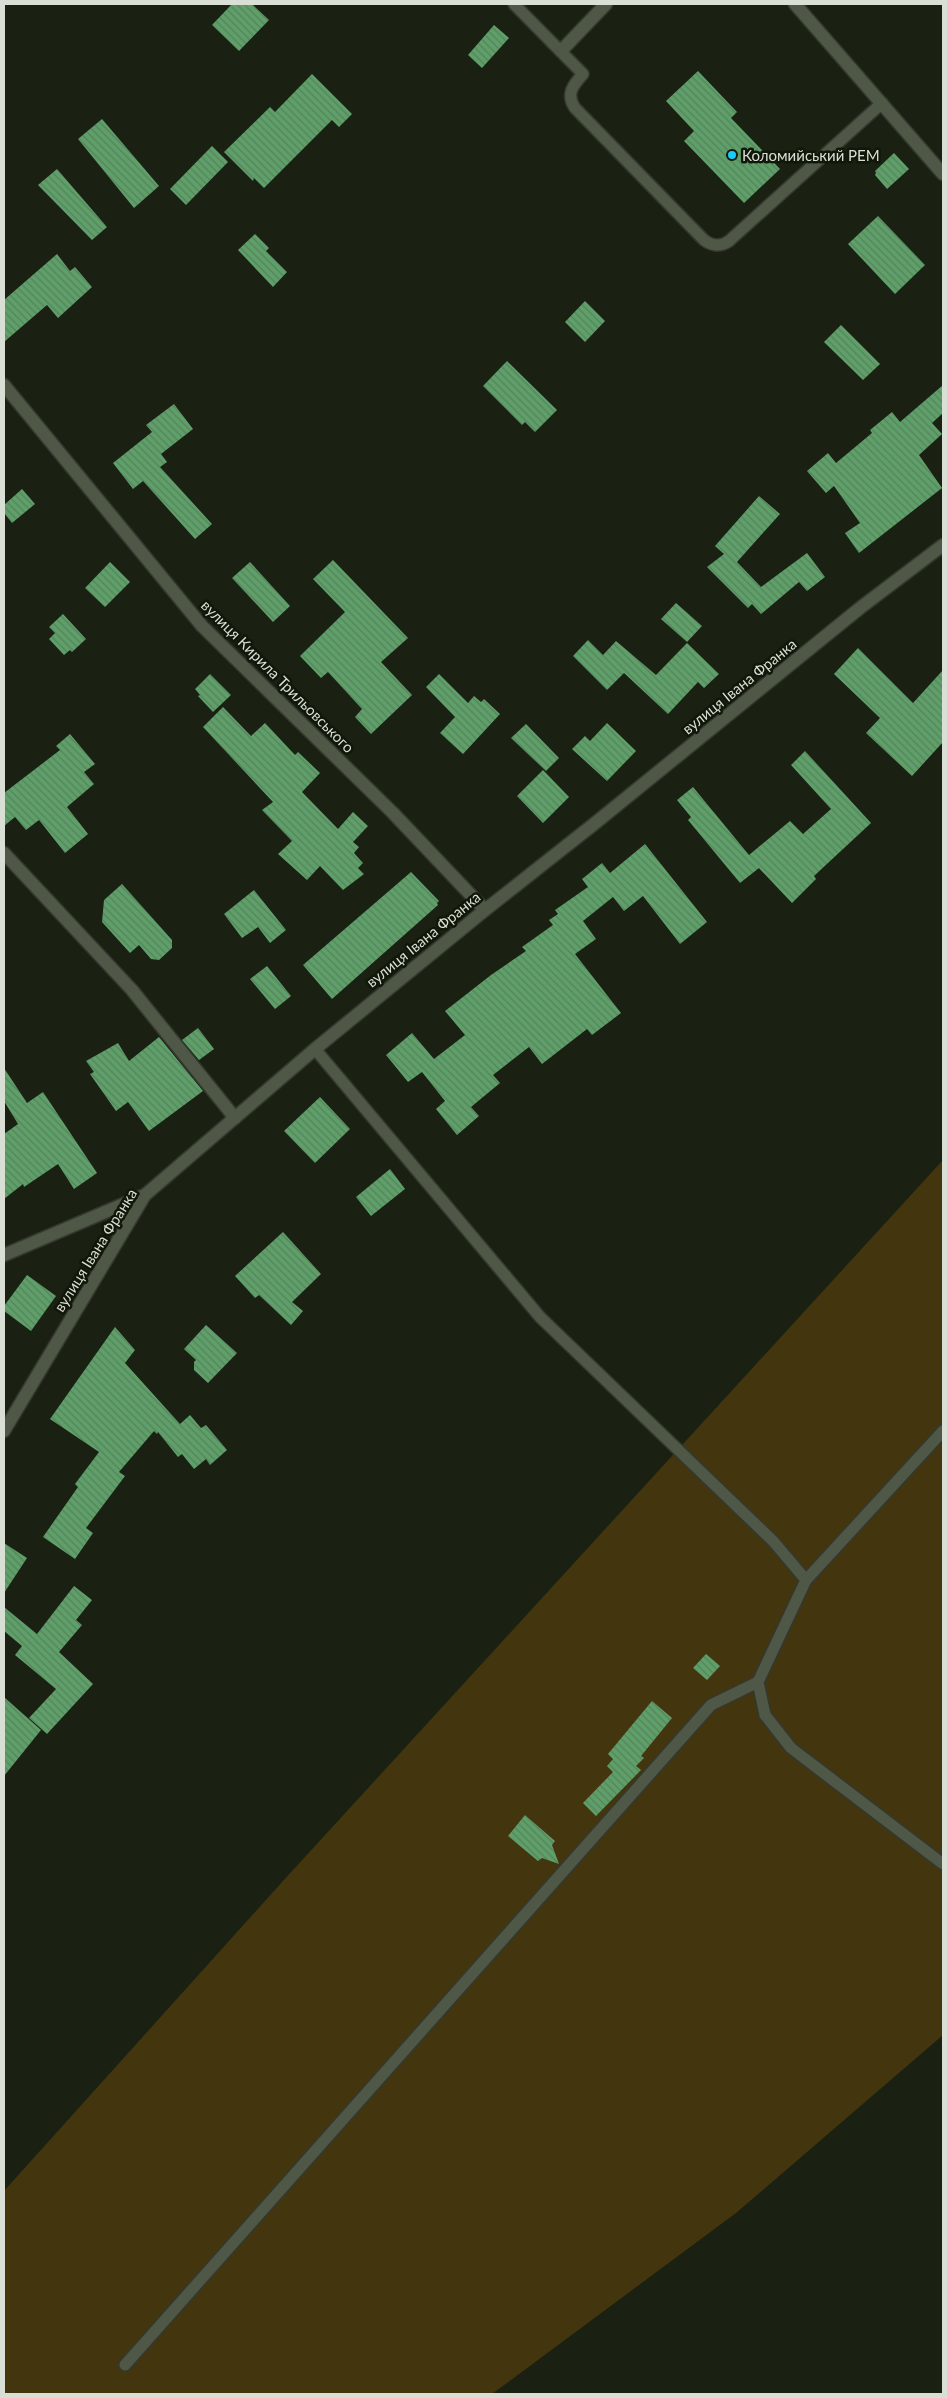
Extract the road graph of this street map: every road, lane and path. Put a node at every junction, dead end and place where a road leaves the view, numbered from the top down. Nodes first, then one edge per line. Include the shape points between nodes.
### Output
1 (514, 4) edge
2 (606, 4) edge
3 (795, 4) edge
4 (561, 50) junction
5 (882, 103) junction
6 (943, 174) edge
7 (4, 385) edge
8 (943, 545) edge
9 (4, 852) edge
10 (485, 910) junction
11 (315, 1049) junction
12 (234, 1118) junction
13 (145, 1195) junction
14 (4, 1255) edge
15 (4, 1431) edge
16 (943, 1431) edge
17 (806, 1580) junction
18 (758, 1682) junction
19 (943, 1864) edge
20 (125, 2366) dead end

1 - 4 lane
2 - 4 street
3 - 5 street
4 - 5 lane via 584,74 570,92 575,108 704,240 716,246 729,241
5 - 6 street
7 - 10 street, вулиця Кирила Трильовського via 202,626 393,812
8 - 10 street, вулиця Івана Франка
9 - 12 street via 132,990
10 - 11 street, вулиця Івана Франка
11 - 12 street, вулиця Івана Франка
11 - 17 lane via 540,1317 773,1541
12 - 13 street, вулиця Івана Франка
13 - 14 street
13 - 15 street, вулиця Івана Франка
16 - 17 lane
17 - 18 lane
18 - 19 lane via 765,1715 790,1748
18 - 20 lane via 711,1705

